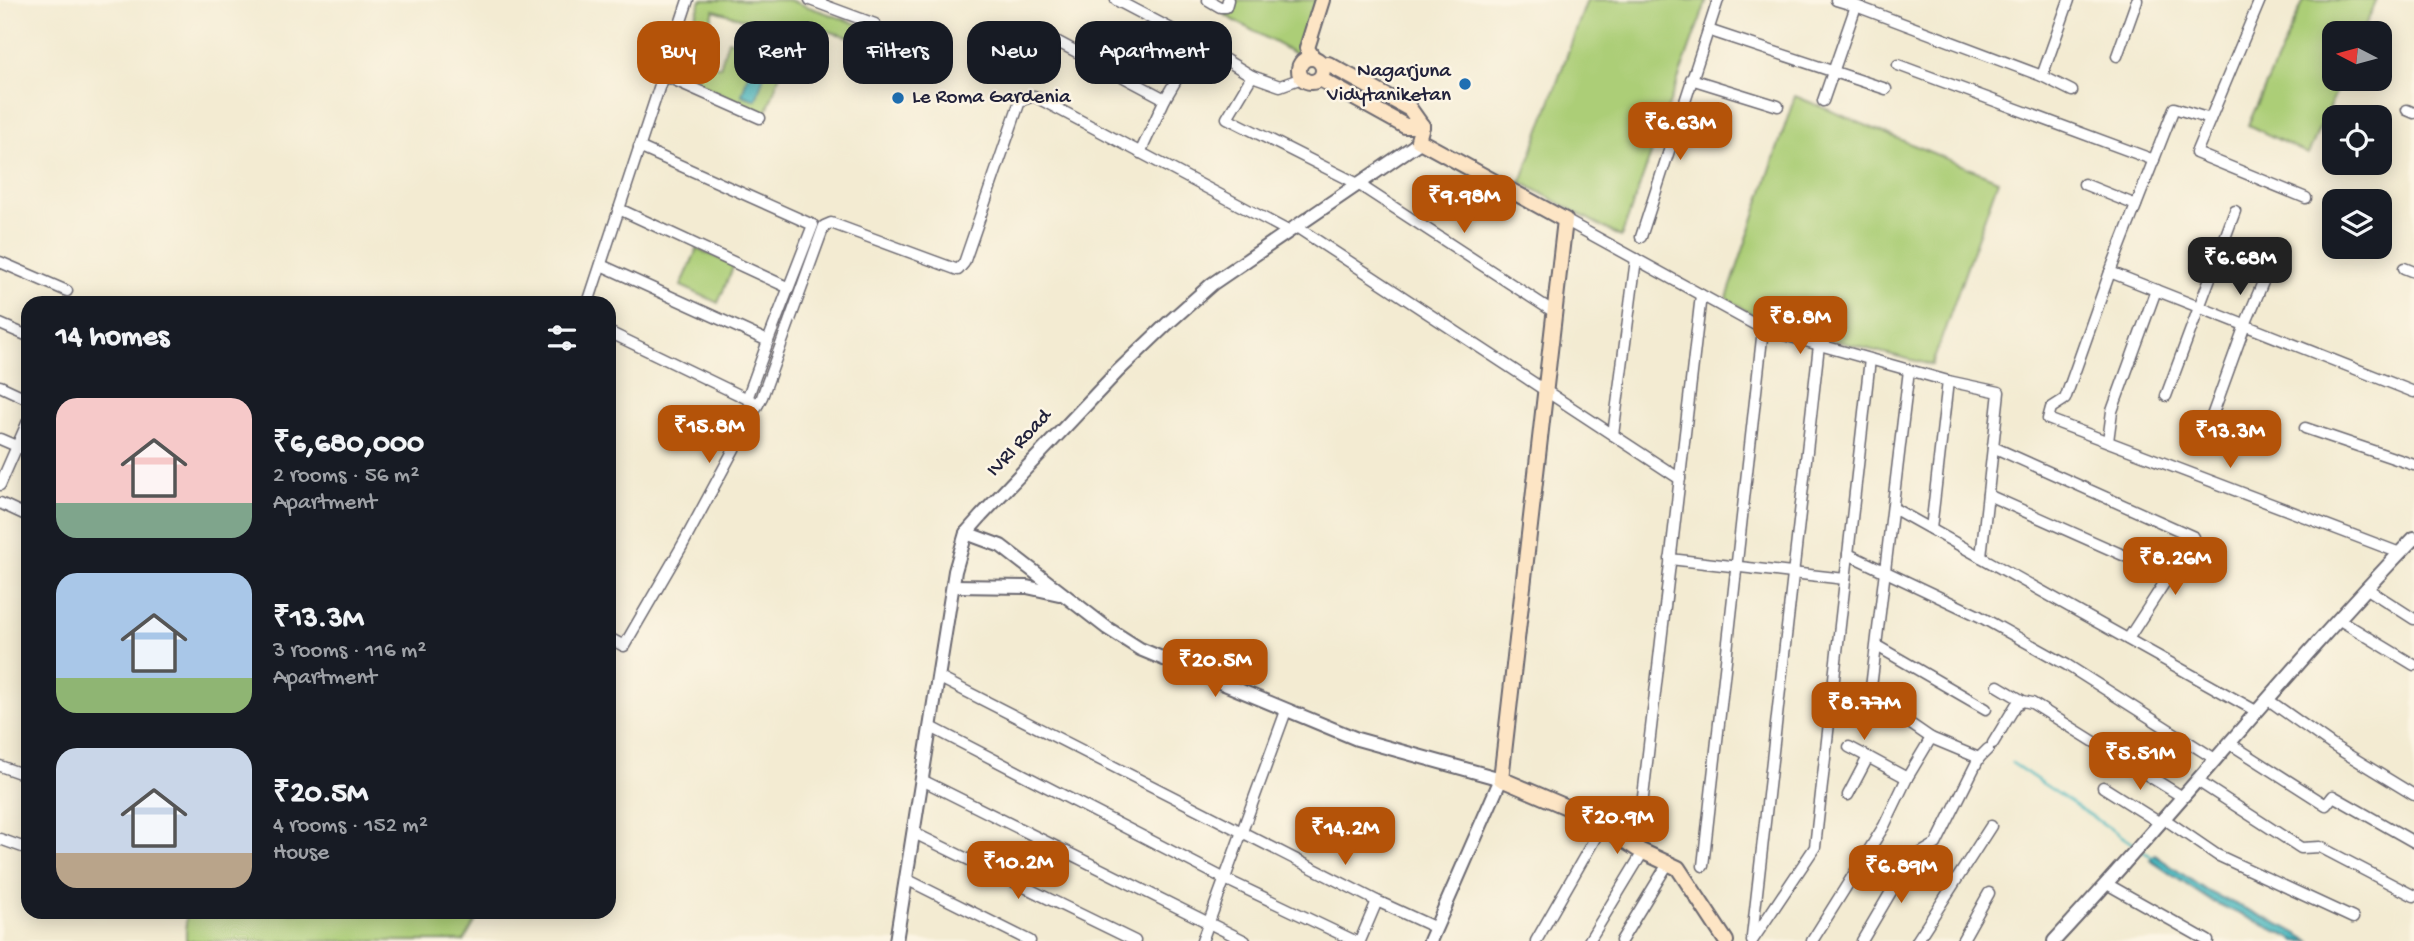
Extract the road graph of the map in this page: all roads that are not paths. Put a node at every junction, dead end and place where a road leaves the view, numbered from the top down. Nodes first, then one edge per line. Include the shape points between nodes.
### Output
1 (688, 0) edge
2 (810, 0) edge
3 (1116, 0) edge
4 (1208, 0) edge
5 (1228, 0) edge
6 (1322, 0) edge
7 (1718, 0) edge
8 (1836, 0) edge
9 (2069, 0) edge
10 (2137, 0) edge
11 (2260, 0) edge
12 (1856, 6) junction
13 (681, 21) edge
14 (866, 21) edge
15 (1156, 21) edge
16 (1708, 30) junction
17 (1061, 44) edge
18 (2117, 56) dead end
19 (1232, 64) edge
20 (1898, 65) dead end
21 (1318, 67) junction
22 (1833, 70) junction
23 (1252, 76) junction
24 (2042, 76) junction
25 (1301, 78) junction
26 (1691, 79) junction
27 (660, 84) edge
28 (683, 84) edge
29 (1174, 84) edge
30 (1886, 89) dead end
31 (2072, 91) dead end
32 (1165, 99) junction
33 (1823, 101) dead end
34 (1778, 106) dead end
35 (760, 118) dead end
36 (2210, 119) junction
37 (1420, 133) junction
38 (639, 146) junction
39 (1140, 153) junction
40 (2154, 160) junction
41 (1358, 184) junction
42 (2084, 184) dead end
43 (2306, 198) dead end
44 (2136, 205) junction
45 (619, 209) junction
46 (2235, 211) dead end
47 (1565, 220) junction
48 (1292, 229) junction
49 (1641, 237) dead end
50 (1636, 259) junction
51 (0, 261) edge
52 (601, 265) junction
53 (2110, 272) junction
54 (2263, 282) dead end
55 (787, 287) junction
56 (2156, 290) junction
57 (67, 291) dead end
58 (1701, 295) junction
59 (590, 296) edge
60 (2199, 307) junction
61 (1554, 313) junction
62 (0, 324) edge
63 (2245, 325) junction
64 (1763, 330) junction
65 (21, 333) edge
66 (616, 335) edge
67 (768, 341) junction
68 (1819, 345) junction
69 (1870, 359) junction
70 (1909, 370) junction
71 (1948, 381) junction
72 (0, 386) edge
73 (1545, 390) junction
74 (2414, 392) edge
75 (21, 396) edge
76 (2166, 396) dead end
77 (747, 399) junction
78 (758, 404) junction
79 (2305, 428) dead end
80 (1613, 435) junction
81 (21, 437) edge
82 (2204, 438) dead end
83 (0, 439) edge
84 (2108, 442) junction
85 (17, 446) junction
86 (1993, 447) junction
87 (21, 448) edge
88 (2414, 466) edge
89 (1680, 479) junction
90 (0, 485) edge
91 (1988, 495) junction
92 (0, 503) edge
93 (1893, 508) junction
94 (21, 513) edge
95 (1931, 529) junction
96 (967, 533) junction
97 (2414, 538) edge
98 (2400, 552) junction
99 (1848, 554) junction
100 (1981, 557) junction
101 (1670, 559) junction
102 (1735, 566) junction
103 (1030, 569) junction
104 (1886, 571) junction
105 (1792, 573) junction
106 (2170, 576) junction
107 (1845, 579) junction
108 (953, 586) junction
109 (1025, 587) junction
110 (2366, 588) junction
111 (1066, 596) junction
112 (2338, 619) junction
113 (2414, 619) edge
114 (2128, 639) junction
115 (616, 642) edge
116 (1877, 646) junction
117 (2414, 665) edge
118 (938, 677) junction
119 (1998, 686) dead end
120 (1870, 696) junction
121 (2267, 699) junction
122 (2023, 701) junction
123 (1830, 708) junction
124 (1986, 709) dead end
125 (1286, 711) junction
126 (2256, 711) junction
127 (931, 727) junction
128 (1931, 738) junction
129 (2229, 743) junction
130 (1849, 747) dead end
131 (1868, 757) junction
132 (1979, 758) junction
133 (2215, 759) junction
134 (0, 766) edge
135 (21, 774) edge
136 (1907, 778) junction
137 (1501, 779) junction
138 (922, 780) junction
139 (2196, 780) junction
140 (2104, 787) dead end
141 (1848, 795) dead end
142 (2414, 795) edge
143 (2181, 796) junction
144 (2161, 820) junction
145 (1602, 826) junction
146 (1991, 826) dead end
147 (1241, 832) junction
148 (914, 833) junction
149 (0, 839) edge
150 (2414, 842) edge
151 (21, 846) edge
152 (1640, 850) junction
153 (1669, 862) junction
154 (1703, 866) dead end
155 (1225, 878) junction
156 (906, 879) junction
157 (2107, 884) junction
158 (1989, 893) dead end
159 (2414, 896) edge
160 (1377, 901) junction
161 (2353, 918) dead end
162 (1209, 923) junction
163 (1436, 928) junction
164 (1722, 938) edge
165 (899, 940) edge
166 (1030, 941) edge
167 (1135, 941) edge
168 (1202, 941) edge
169 (1245, 941) edge
170 (1355, 941) edge
171 (1360, 941) edge
172 (1430, 941) edge
173 (1536, 941) edge
174 (1588, 941) edge
175 (1621, 941) edge
176 (1812, 941) edge
177 (1863, 941) edge
178 (1917, 941) edge
179 (1962, 941) edge
180 (2054, 941) edge
181 (2208, 941) edge

1 - 13 street
2 - 14 street
3 - 15 street
4 - 5 street via 1220,7 1226,7
6 - 21 main road via 1307,48
7 - 16 street
8 - 12 street
9 - 24 street
10 - 18 street
11 - 36 street
12 - 22 street
12 - 24 street
16 - 22 street
16 - 26 street
17 - 32 street
19 - 23 street
20 - 40 street
21 - 25 main road via 1309,82
21 - 25 main road via 1301,63
21 - 37 main road via 1328,64 1410,109
22 - 30 street
22 - 33 street
23 - 25 street via 1280,86
23 - 41 street via 1227,118
24 - 31 street
26 - 34 street
26 - 49 street
27 - 38 street
28 - 35 street
29 - 32 street
32 - 39 street
36 - 40 street via 2174,108
36 - 43 street via 2196,153
37 - 41 street, IVRI Road via 1417,144
37 - 47 main road
38 - 45 street
38 - 55 street via 813,225
39 - 48 street
39 - 78 street via 1034,96 1020,102 958,270 831,223 824,226
40 - 44 street
41 - 48 street, IVRI Road
41 - 61 street
42 - 44 street
44 - 53 street
45 - 52 street
45 - 55 street
46 - 60 street
47 - 50 street
47 - 61 main road
48 - 73 street
48 - 96 street, IVRI Road via 1212,284 1167,324
50 - 58 street
50 - 80 street
51 - 57 street
52 - 59 street
52 - 67 street
53 - 56 street
53 - 84 street via 2065,400 2051,408 2048,419
54 - 63 street
55 - 67 street
56 - 60 street
56 - 84 street via 2112,411
58 - 64 street
58 - 89 street
60 - 63 street
60 - 76 street
61 - 73 main road
62 - 65 street
63 - 74 street
63 - 82 street
64 - 68 street
64 - 102 street
66 - 77 street
67 - 77 street
68 - 69 street
68 - 105 street
69 - 70 street
69 - 99 street
70 - 71 street
70 - 93 street
71 - 86 street via 1998,392
71 - 95 street
72 - 75 street
73 - 80 street
73 - 137 main road
77 - 78 street
78 - 115 street via 624,646
79 - 88 street
80 - 89 street
81 - 85 street
83 - 85 street
84 - 98 street
85 - 87 street
85 - 90 street
86 - 91 street
86 - 106 street via 2194,537
89 - 101 street
91 - 100 street
91 - 106 street
92 - 94 street
93 - 95 street
93 - 104 street
95 - 100 street
96 - 103 street via 1001,546
96 - 108 street, IVRI Road
97 - 98 street
98 - 110 street
99 - 104 street
99 - 107 street
100 - 114 street
101 - 102 street
101 - 152 street
102 - 105 street
102 - 154 street
103 - 109 street
103 - 111 street
104 - 116 street
104 - 133 street via 2067,665
105 - 107 street
105 - 123 street via 1752,941 1815,847
106 - 114 street
107 - 123 street
108 - 109 street
108 - 118 street, IVRI Road
109 - 111 street
110 - 112 street
110 - 113 street
111 - 125 street via 1140,649
112 - 117 street
112 - 121 street
114 - 126 street
116 - 120 street
116 - 124 street
118 - 127 street, IVRI Road
118 - 147 street
119 - 122 street
120 - 123 street
120 - 128 street
121 - 126 street
121 - 142 street
122 - 132 street
122 - 143 street
125 - 137 street via 1357,739
125 - 147 street
126 - 129 street
127 - 138 street, IVRI Road
127 - 155 street
128 - 132 street
128 - 136 street
129 - 133 street
129 - 150 street via 2326,805 2333,796
130 - 131 street
131 - 136 street
131 - 141 street
132 - 177 street via 1936,844 1902,873
133 - 139 street
134 - 135 street
136 - 176 street via 1884,826
137 - 145 main road
137 - 163 street
138 - 148 street, IVRI Road
138 - 162 street
139 - 143 street
139 - 159 street via 2301,848 2320,847
140 - 144 street
143 - 144 street
144 - 157 street
144 - 161 street via 2217,855
145 - 152 main road
145 - 173 street
146 - 178 street
147 - 155 street
147 - 160 street
148 - 156 street, IVRI Road
148 - 167 street
149 - 151 street
152 - 153 main road
152 - 174 street
153 - 164 main road via 1678,868
153 - 175 street
155 - 162 street
155 - 170 street
156 - 165 street, IVRI Road
156 - 166 street
157 - 180 street
157 - 181 street
158 - 179 street
160 - 163 street
160 - 171 street
162 - 168 street
162 - 169 street
163 - 172 street

